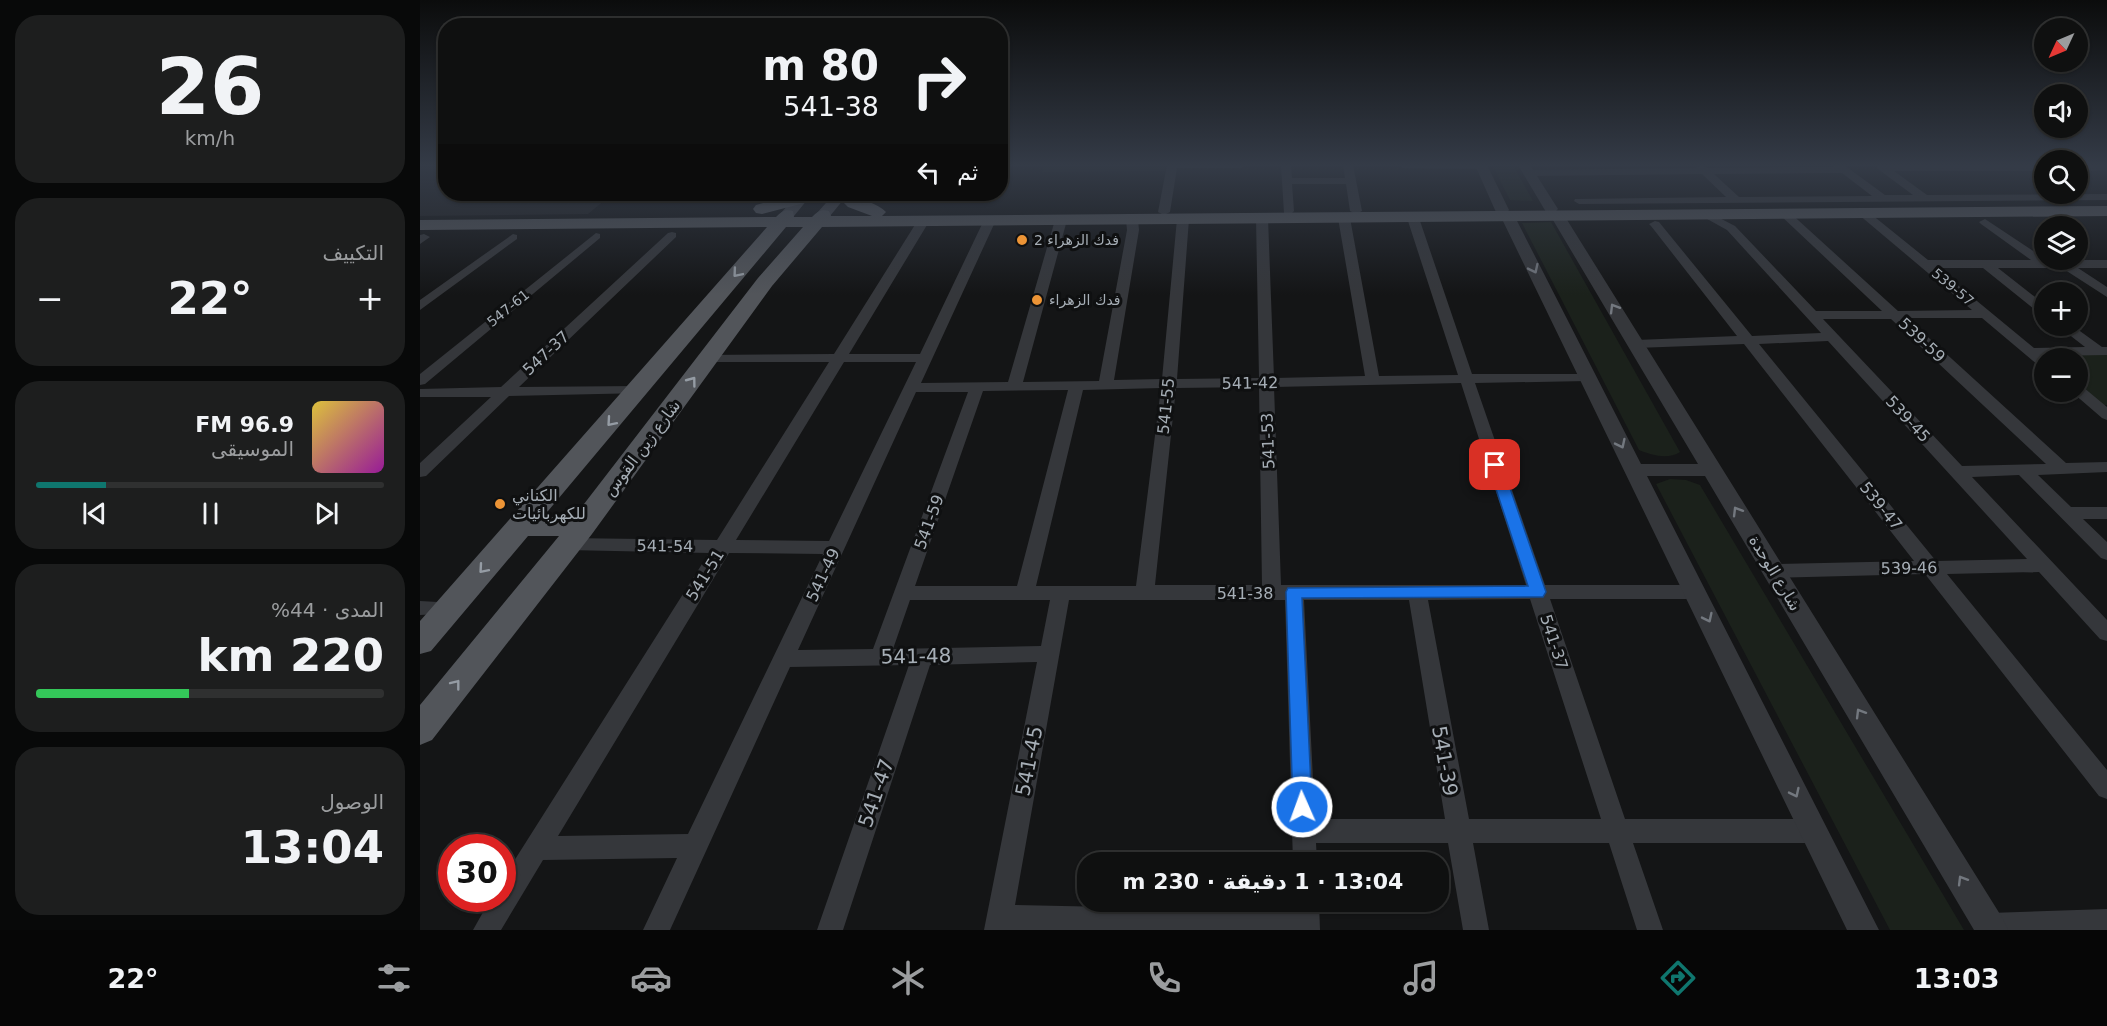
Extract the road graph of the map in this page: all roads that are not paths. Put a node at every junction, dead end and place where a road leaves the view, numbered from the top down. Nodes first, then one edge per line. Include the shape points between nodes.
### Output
1 (868, 208) edge
2 (1165, 208) edge
3 (1350, 208) edge
4 (1503, 208) edge
5 (1552, 208) edge
6 (1659, 208) edge
7 (1702, 208) edge
8 (1723, 208) edge
9 (1288, 211) joint
10 (2107, 211) edge
11 (877, 212) junction
12 (1164, 212) junction
13 (1554, 212) junction
14 (1783, 212) junction
15 (1862, 212) junction
16 (789, 213) edge
17 (825, 213) edge
18 (1505, 213) junction
19 (1350, 215) junction
20 (1262, 218) junction
21 (1413, 218) junction
22 (420, 219) edge
23 (731, 219) junction
24 (1132, 219) junction
25 (1183, 219) junction
26 (924, 220) junction
27 (990, 220) junction
28 (1062, 220) junction
29 (860, 221) junction
30 (1985, 222) dead end
31 (1655, 224) dead end
32 (422, 234) edge
33 (672, 235) dead end
34 (596, 236) dead end
35 (513, 237) dead end
36 (2034, 257) edge
37 (1926, 264) junction
38 (1986, 264) junction
39 (2034, 264) edge
40 (2088, 264) edge
41 (2107, 264) edge
42 (2074, 270) edge
43 (2107, 293) edge
44 (2034, 302) edge
45 (420, 306) edge
46 (1986, 314) junction
47 (1812, 315) junction
48 (1894, 315) junction
49 (2080, 336) edge
50 (1832, 337) junction
51 (1748, 340) junction
52 (1636, 344) junction
53 (2103, 351) edge
54 (2032, 352) joint
55 (710, 358) junction
56 (839, 358) junction
57 (925, 358) junction
58 (1588, 378) junction
59 (1467, 379) junction
60 (420, 381) edge
61 (1373, 381) junction
62 (1267, 383) junction
63 (1169, 384) junction
64 (1106, 385) junction
65 (1076, 386) junction
66 (977, 387) junction
67 (1014, 387) junction
68 (911, 388) junction
69 (639, 390) junction
70 (506, 391) junction
71 (420, 393) edge
72 (2088, 399) edge
73 (2107, 415) edge
74 (2107, 467) edge
75 (2061, 468) junction
76 (1634, 470) junction
77 (1712, 470) junction
78 (2023, 470) junction
79 (420, 472) edge
80 (1957, 472) junction
81 (2067, 513) junction
82 (2107, 513) edge
83 (520, 526) junction
84 (575, 536) junction
85 (723, 546) junction
86 (836, 548) junction
87 (2107, 553) edge
88 (2044, 565) junction
89 (1930, 568) junction
90 (1773, 571) junction
91 (1025, 592) junction
92 (1145, 592) junction
93 (1283, 592) junction
94 (1416, 592) junction
95 (1538, 592) junction
96 (1695, 592) junction
97 (903, 593) junction
98 (1060, 593) junction
99 (450, 608) junction
100 (420, 609) edge
101 (2107, 633) edge
102 (420, 642) edge
103 (1049, 654) junction
104 (922, 656) junction
105 (880, 657) junction
106 (784, 659) junction
107 (420, 730) edge
108 (2107, 788) edge
109 (1304, 831) junction
110 (1456, 831) junction
111 (1617, 831) junction
112 (1814, 831) junction
113 (696, 846) junction
114 (537, 848) junction
115 (1305, 852) edge
116 (1307, 918) edge
117 (2107, 922) edge
118 (998, 924) edge
119 (1131, 925) edge
120 (1991, 928) edge
121 (486, 930) edge
122 (656, 930) edge
123 (830, 930) edge
124 (1476, 930) edge
125 (1650, 930) edge
126 (1863, 930) edge

1 - 11 main road
2 - 12 street
3 - 19 street
4 - 18 street
5 - 13 street, شارع الوحدة
6 - 13 main road
7 - 47 street, 539-45 via 1731,228
8 - 14 main road
9 - 12 main road
9 - 19 main road
10 - 15 main road
11 - 12 main road
11 - 17 main road
13 - 18 main road
52 -> 13 street, شارع الوحدة
14 - 15 main road
14 - 48 street, 539-59
15 - 37 street, 539-57
16 - 17 main road
16 - 23 main road
16 - 23 main road via 759,231
16 -> 69 main road
17 - 29 main road
17 - 29 main road
17 - 55 main road, شارع زين القوس via 765,282
18 - 19 main road
18 - 21 main road
18 -> 58 street
19 - 20 main road
19 - 21 main road
19 - 61 street
20 - 25 main road
20 - 62 street, 541-53
21 - 59 street, 541-37
22 - 23 main road
23 - 32 main road
24 - 25 main road
24 - 28 main road
24 - 64 street
25 - 63 street, 541-55
26 - 27 main road
26 - 29 main road
26 - 56 street, 541-51
27 - 28 main road
27 - 57 street, 541-49
28 - 67 street
30 - 36 street
31 - 51 street, 539-47
33 - 70 street, 547-37
34 - 60 street, 547-61
35 - 45 street
37 - 38 street
37 - 46 street, 539-57
38 - 39 street
38 - 44 street
40 - 41 street
42 - 43 street
46 - 48 street
46 - 54 street, 539-57
47 - 48 street
47 - 50 street, 539-45
48 - 75 street, 539-59
49 - 53 street
50 - 51 street
50 - 80 street, 539-45
51 - 52 street
51 - 89 street, 539-47
52 - 77 street, شارع الوحدة
53 - 54 street
55 - 56 street
84 -> 55 main road, شارع زين القوس
56 - 57 street
56 - 85 street, 541-51
57 - 68 street, 541-49
58 - 59 street, 541-42
58 -> 76 street
59 - 61 street, 541-42
59 - 95 street, 541-37
61 - 62 street, 541-42
62 - 63 street, 541-42
62 - 93 street, 541-53
63 - 64 street, 541-42
63 - 92 street, 541-55
64 - 65 street, 541-42
65 - 67 street, 541-42
65 - 91 street
66 - 67 street, 541-42
66 - 68 street, 541-42
66 - 97 street, 541-59
68 - 86 street, 541-49
69 - 70 street
69 -> 83 main road
70 - 71 street
70 - 79 street, 547-37
72 - 73 street
74 - 75 street
75 - 78 street
76 - 77 street
76 - 96 street
90 -> 77 street, شارع الوحدة
78 - 80 street
78 - 81 street
80 - 88 street, 539-45
81 - 82 street
81 - 87 street
83 - 84 main road
83 -> 99 main road
84 - 85 street, 541-54
107 -> 84 main road, شارع زين القوس
85 - 86 street, 541-54
85 - 114 street, 541-51
86 - 106 street, 541-49
88 - 89 street, 539-46
88 - 101 street, 539-45
89 - 90 street, 539-46
89 - 108 street, 539-47
120 -> 90 street, شارع الوحدة
91 - 97 street, 541-38
91 - 98 street, 541-38
92 - 93 street, 541-38
92 - 98 street, 541-38
93 - 94 street, 541-38
93 - 109 street, 541-53
94 - 95 street, 541-38
94 - 110 street, 541-39
95 - 96 street, 541-38
95 - 111 street, 541-37
96 -> 112 street
97 - 105 street, 541-59
98 - 103 street, 541-45
99 - 100 street
99 - 102 main road
103 - 104 street, 541-48
103 - 118 street, 541-45
104 - 105 street, 541-48
104 - 123 street, 541-47
105 - 106 street, 541-48
106 - 113 street, 541-49
109 - 110 street
109 - 115 street, 541-53
110 - 111 street
110 - 124 street, 541-39
111 - 112 street
111 - 125 street, 541-37
112 - 126 street
113 - 114 street
113 - 122 street, 541-49
114 - 121 street, 541-51
116 - 119 street
117 - 120 street
118 - 119 street

